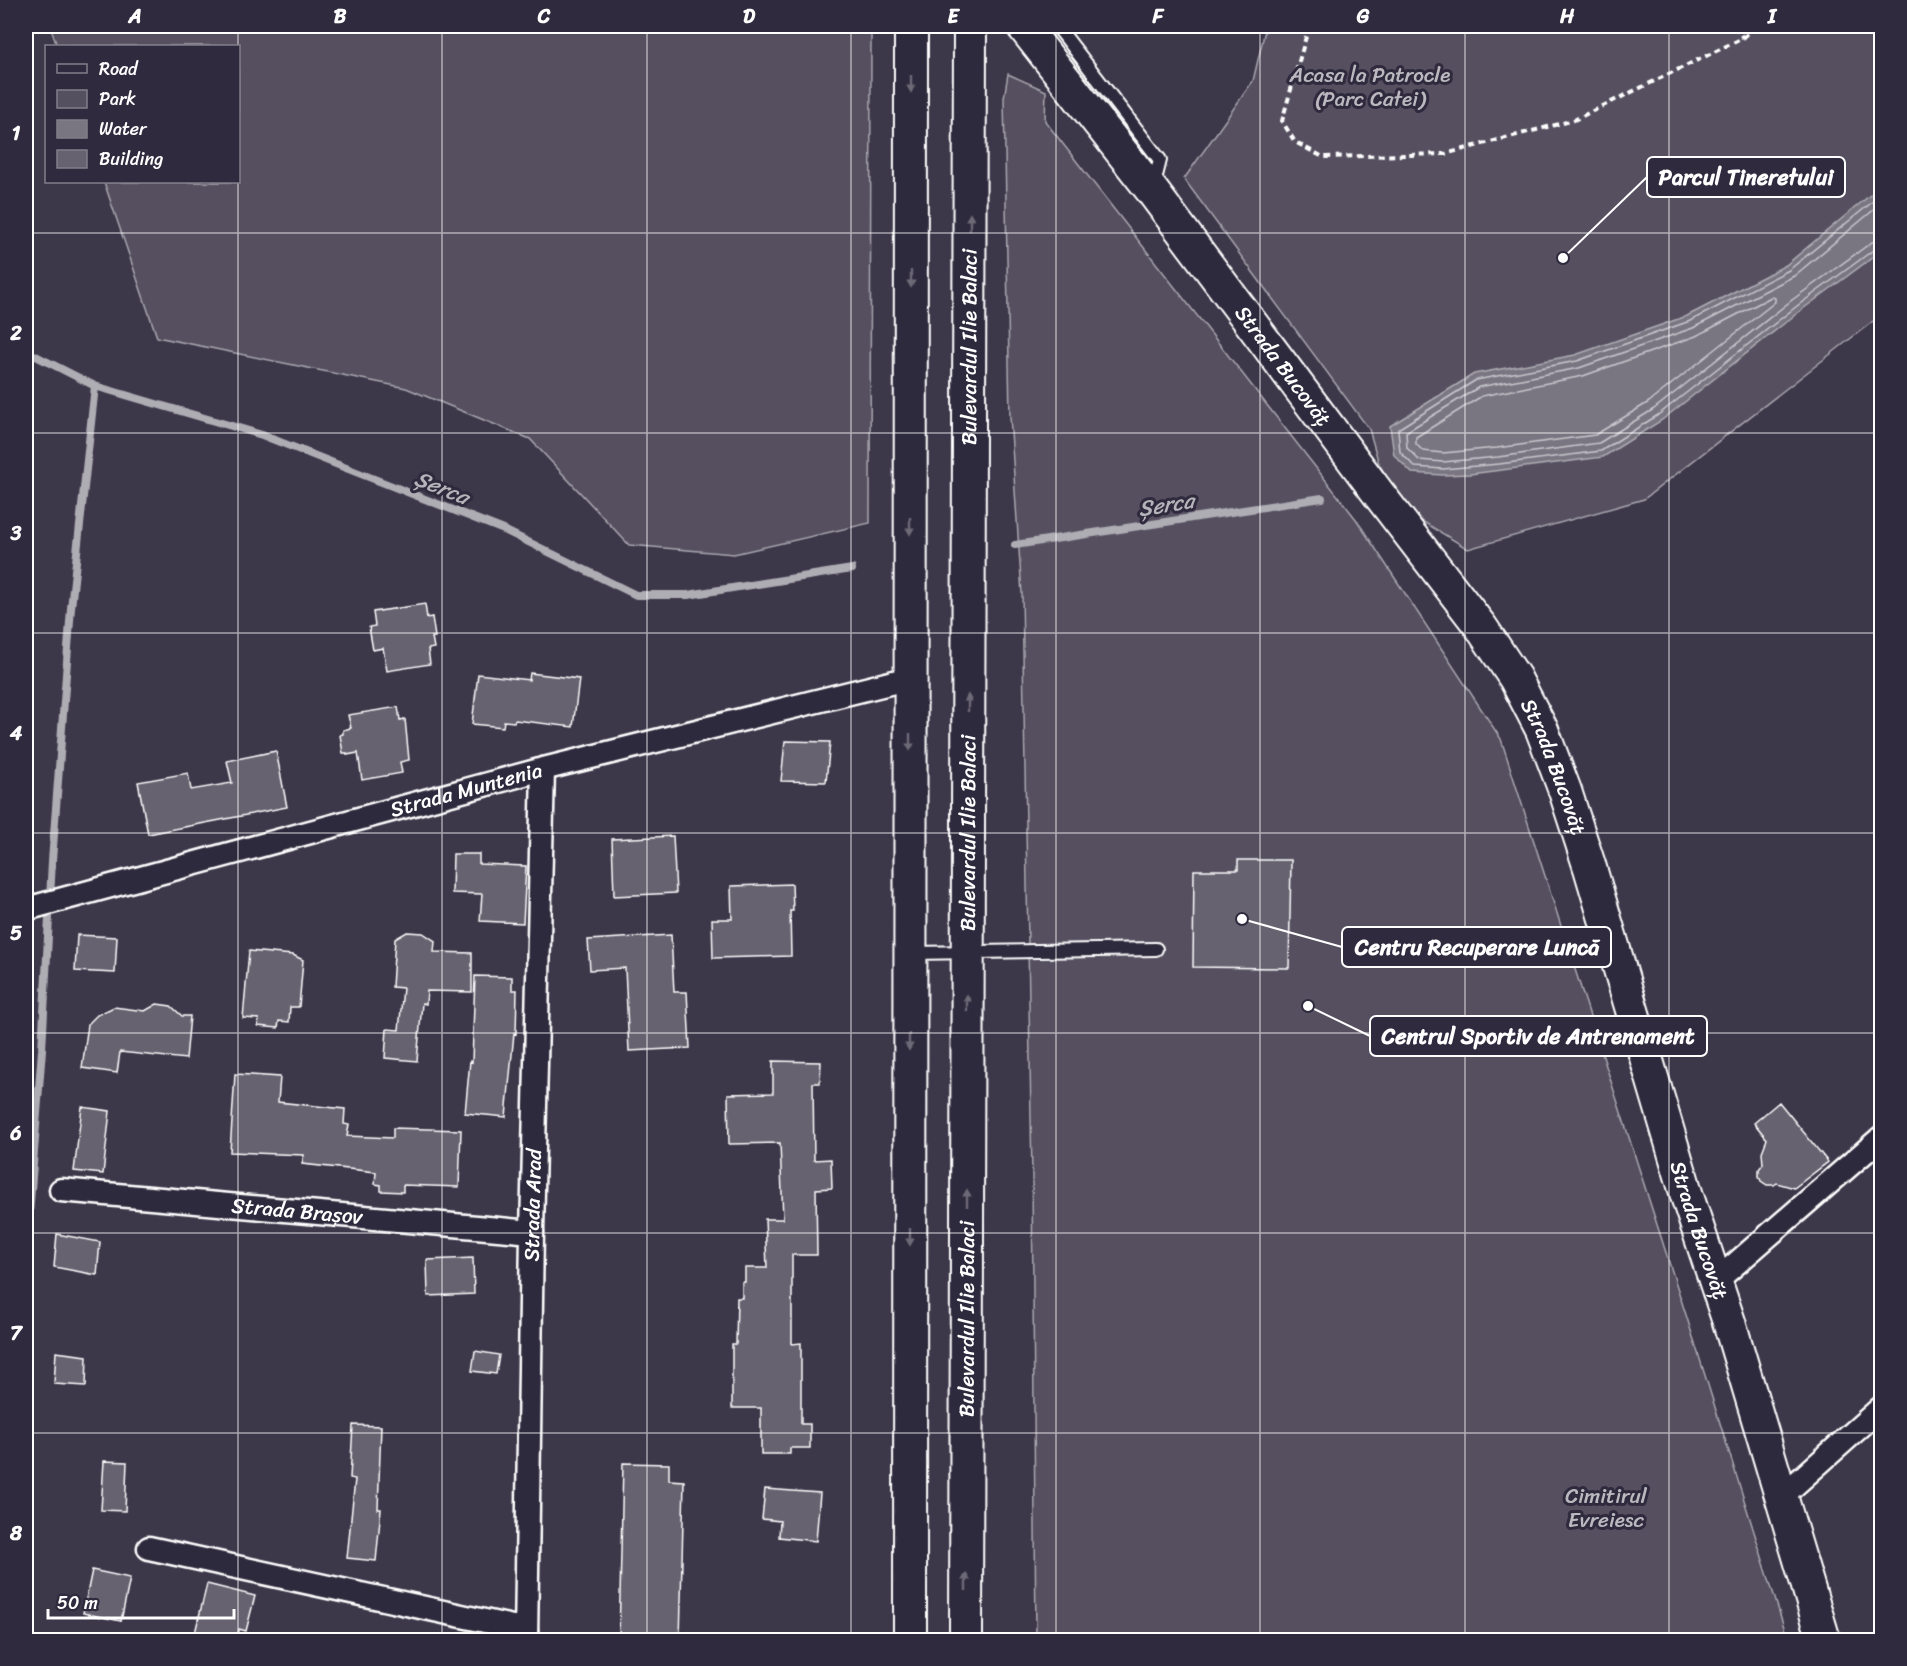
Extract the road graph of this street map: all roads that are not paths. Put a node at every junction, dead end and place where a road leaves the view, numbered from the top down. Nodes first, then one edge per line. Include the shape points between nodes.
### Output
1 (911, 26) edge
2 (970, 26) edge
3 (1023, 26) edge
4 (1057, 26) edge
5 (1152, 192) junction
6 (910, 678) junction
7 (543, 769) junction
8 (26, 909) edge
9 (1155, 949) dead end
10 (909, 953) junction
11 (967, 953) junction
12 (1881, 1137) edge
13 (61, 1190) dead end
14 (532, 1232) junction
15 (1716, 1281) junction
16 (1881, 1407) edge
17 (1781, 1497) junction
18 (149, 1548) dead end
19 (526, 1635) edge
20 (910, 1641) edge
21 (966, 1641) edge
22 (1824, 1641) edge

1 -> 6 main road
11 -> 2 main road, Bulevardul Ilie Balaci
3 - 5 main road, Strada Bucovăț
4 - 5 lane via 1160,160
5 - 15 main road, Strada Bucovăț via 1481,627 1526,699 1565,790
6 - 7 street, Strada Muntenia
6 -> 10 main road
7 - 8 street, Strada Muntenia
7 - 14 street, Strada Arad
9 - 11 lane
10 - 11 lane
10 -> 20 main road
21 -> 11 main road, Bulevardul Ilie Balaci
12 - 15 street
13 - 14 street, Strada Brașov
14 - 19 street, Strada Arad
15 - 17 main road, Strada Bucovăț
16 - 17 street
17 - 22 main road, Strada Bucovăț
18 - 19 street

